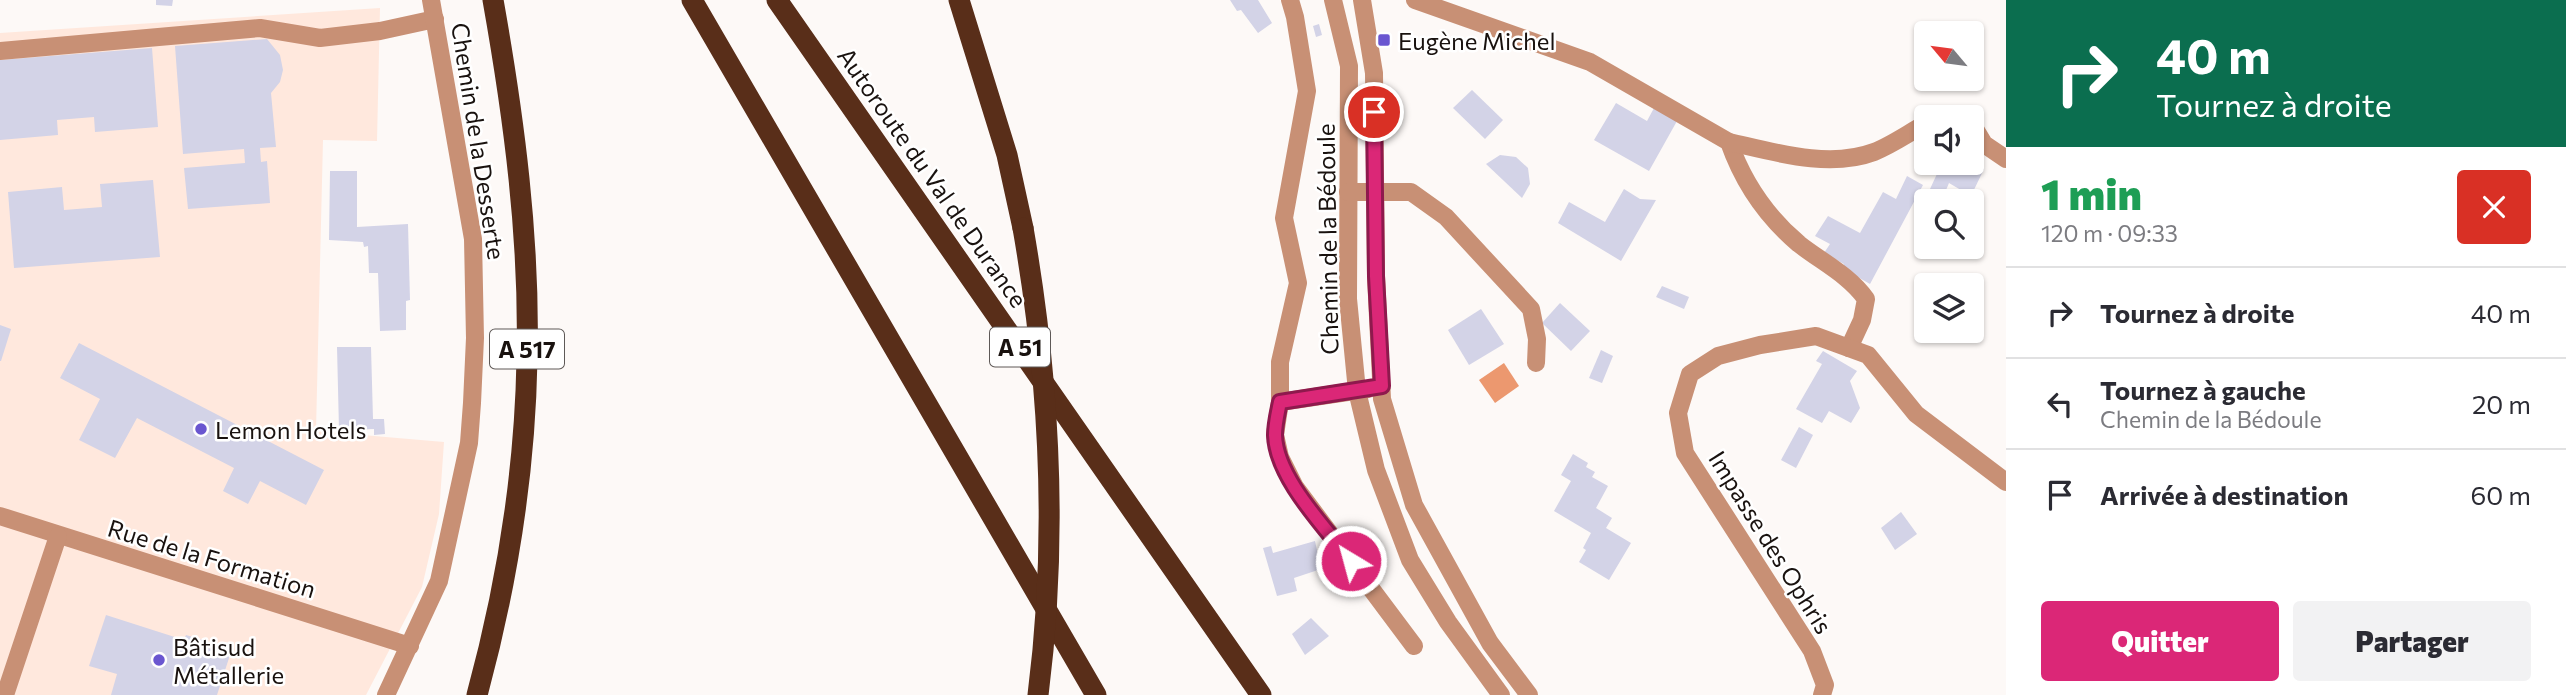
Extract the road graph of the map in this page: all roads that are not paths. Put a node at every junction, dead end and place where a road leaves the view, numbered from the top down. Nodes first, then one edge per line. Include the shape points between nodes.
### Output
1 (431, 0) edge
2 (493, 0) edge
3 (692, 0) edge
4 (777, 0) edge
5 (959, 0) edge
6 (1290, 0) edge
7 (1333, 0) edge
8 (1415, 0) edge
9 (1368, 2) edge
10 (435, 19) junction
11 (0, 51) edge
12 (1914, 130) edge
13 (1729, 142) junction
14 (1984, 144) edge
15 (2006, 159) edge
16 (1375, 191) junction
17 (1348, 192) junction
18 (1849, 348) junction
19 (1536, 363) dead end
20 (1382, 386) junction
21 (1357, 391) junction
22 (1280, 402) junction
23 (2006, 482) edge
24 (0, 516) edge
25 (58, 536) junction
26 (410, 646) junction
27 (1414, 646) dead end
28 (5, 695) edge
29 (386, 695) edge
30 (477, 695) edge
31 (1038, 695) edge
32 (1096, 695) edge
33 (1261, 695) edge
34 (1501, 695) edge
35 (1529, 695) edge
36 (1822, 695) edge

1 - 10 street, Chemin de la Desserte
2 - 30 highway, A 517 via 525,245 527,358 510,550
3 - 32 highway
4 - 33 highway, Autoroute du Val de Durance / A 51
5 - 31 highway, bridge via 1007,155 1041,345 1049,475 1048,572
6 - 22 street via 1307,91 1284,218 1298,283 1280,362
7 - 17 street, Chemin de la Bédoule via 1349,66
8 - 13 street via 1590,62
9 - 16 street, Chemin de la Bédoule
10 - 11 street via 320,38 260,28
10 - 26 street, Chemin de la Desserte via 473,239 475,338 469,443 454,516 439,581
12 - 13 street via 1874,152 1807,159
13 - 18 street via 1761,205 1797,243 1856,286 1866,299
14 - 15 street
16 - 17 street
16 - 19 street via 1411,192 1446,217 1531,309
16 - 20 street, Chemin de la Bédoule
17 - 21 street, Chemin de la Bédoule via 1348,299
18 - 23 street, Impasse des Ophris via 1868,355 1916,414
18 - 36 street, Impasse des Ophris via 1816,337 1718,356 1690,374 1678,413 1685,453 1812,651 1825,685
20 - 21 street
20 - 35 street, Chemin de la Bédoule via 1414,505 1490,643
21 - 22 street
21 - 34 street, Chemin de la Bédoule via 1376,470 1410,560
22 - 27 street via 1275,435 1294,488
24 - 25 street, Rue de la Formation
25 - 26 street, Rue de la Formation
25 - 28 street
26 - 29 street, Chemin de la Desserte

